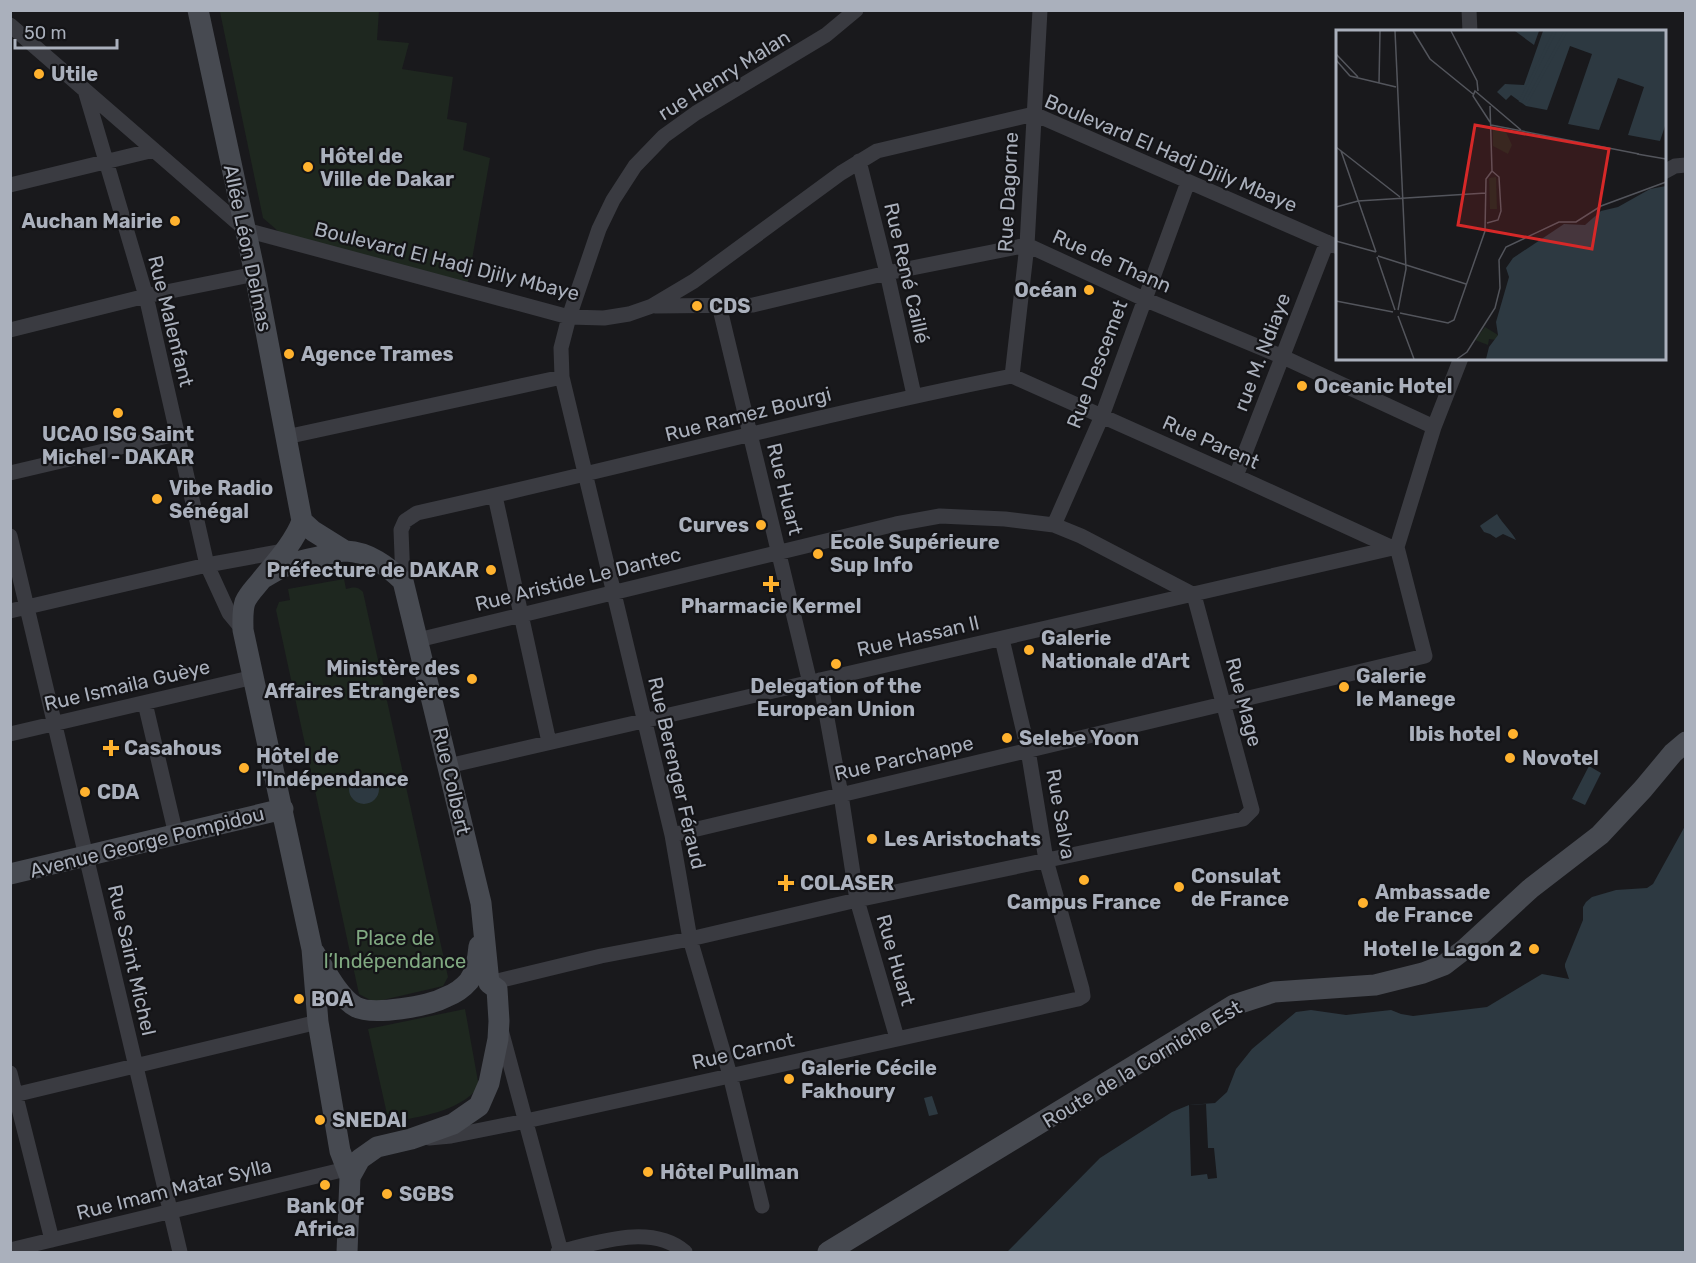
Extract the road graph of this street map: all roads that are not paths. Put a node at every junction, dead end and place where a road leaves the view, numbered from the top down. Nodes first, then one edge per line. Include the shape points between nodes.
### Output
1 (198, 10) edge
2 (856, 10) edge
3 (1040, 10) edge
4 (1469, 10) edge
5 (10, 25) edge
6 (1470, 30) edge
7 (85, 90) junction
8 (1034, 114) junction
9 (154, 150) junction
10 (859, 161) junction
11 (106, 162) junction
12 (1686, 165) edge
13 (1666, 171) edge
14 (1188, 182) junction
15 (10, 184) edge
16 (246, 230) junction
17 (1027, 245) junction
18 (1332, 245) edge
19 (887, 273) junction
20 (255, 274) junction
21 (146, 297) junction
22 (1144, 299) junction
23 (719, 304) junction
24 (652, 306) junction
25 (569, 317) junction
26 (10, 330) edge
27 (561, 348) joint
28 (1283, 357) junction
29 (1460, 360) edge
30 (1012, 376) junction
31 (562, 377) junction
32 (914, 396) junction
33 (1102, 416) junction
34 (1434, 427) junction
35 (176, 434) junction
36 (751, 435) junction
37 (286, 437) junction
38 (10, 473) edge
39 (586, 475) junction
40 (1236, 476) junction
41 (495, 496) junction
42 (302, 521) junction
43 (1054, 525) junction
44 (10, 536) edge
45 (1395, 548) junction
46 (284, 551) junction
47 (345, 551) junction
48 (779, 552) junction
49 (207, 565) junction
50 (262, 579) junction
51 (403, 581) junction
52 (614, 592) junction
53 (1194, 595) junction
54 (27, 607) junction
55 (10, 611) edge
56 (520, 615) junction
57 (243, 630) junction
58 (1002, 639) junction
59 (418, 640) junction
60 (254, 677) junction
61 (815, 682) junction
62 (145, 703) junction
63 (1223, 705) junction
64 (645, 720) junction
65 (55, 724) junction
66 (10, 734) edge
67 (549, 742) junction
68 (1686, 742) edge
69 (1028, 750) junction
70 (448, 766) junction
71 (842, 795) junction
72 (283, 809) junction
73 (176, 835) junction
74 (672, 835) junction
75 (86, 856) junction
76 (1046, 860) junction
77 (10, 874) edge
78 (857, 900) junction
79 (481, 903) junction
80 (690, 939) junction
81 (312, 949) junction
82 (489, 983) junction
83 (1083, 996) joint
84 (499, 1021) junction
85 (318, 1023) junction
86 (897, 1038) junction
87 (136, 1066) junction
88 (10, 1073) edge
89 (730, 1075) junction
90 (13, 1095) edge
91 (526, 1121) junction
92 (411, 1139) junction
93 (348, 1173) junction
94 (762, 1206) dead end
95 (170, 1212) junction
96 (52, 1240) junction
97 (10, 1250) edge
98 (180, 1252) edge
99 (347, 1252) edge
100 (560, 1252) edge
101 (685, 1252) edge
102 (828, 1252) edge

1 - 16 street, Allée Léon Delmas
2 - 25 street, rue Henry Malan via 826,35 696,113 664,136 635,166 599,229
3 - 8 street, Rue Dagorne
4 - 6 street
5 - 7 street, Boulevard El Hadj Djily Mbaye
7 - 9 street, Boulevard El Hadj Djily Mbaye
7 - 11 street, Rue Malenfant
8 - 10 street, Boulevard El Hadj Djily Mbaye via 877,151
8 - 14 street, Boulevard El Hadj Djily Mbaye
8 - 17 street, Rue Dagorne
9 - 11 street
9 - 16 street, Boulevard El Hadj Djily Mbaye
10 - 19 street, Rue René Caillé
10 - 24 street, Boulevard El Hadj Djily Mbaye via 694,281
11 - 15 street
11 - 21 street, Rue Malenfant
12 - 13 street
14 - 18 street, Boulevard El Hadj Djily Mbaye
14 - 22 street, Rue Descemet
16 - 20 street, Allée Léon Delmas
16 - 25 street, Boulevard El Hadj Djily Mbaye
17 - 19 street, Rue de Thann
17 - 22 street, Rue de Thann
17 - 30 street, Rue Dagorne
18 - 28 street, rue M. Ndiaye
19 - 23 street, Rue de Thann via 753,305
19 - 32 street, Rue René Caillé
20 - 21 street
20 - 37 street, Allée Léon Delmas
21 - 26 street
21 - 35 street, Rue Malenfant
22 - 28 street, Rue de Thann
22 - 33 street, Rue Descemet
23 - 24 street, Rue de Thann
23 - 36 street, Rue Huart
24 - 25 street, Boulevard El Hadj Djily Mbaye via 604,318
25 - 27 street, rue Henry Malan
27 - 31 street, Rue Berenger Féraud
28 - 34 street, Rue de Thann
28 - 40 street, rue M. Ndiaye
29 - 34 street
30 - 32 street, Rue Ramez Bourgi
30 - 33 street, Rue Parent
31 - 37 street
31 - 39 street, Rue Berenger Féraud
32 - 36 street, Rue Ramez Bourgi
33 - 40 street, Rue Parent
33 - 43 street, Rue Descemet
34 - 45 street
35 - 38 street
35 - 49 street, Rue Malenfant
36 - 39 street, Rue Ramez Bourgi
36 - 48 street, Rue Huart
37 - 42 street, Allée Léon Delmas
39 - 41 street, Rue Ramez Bourgi
39 - 52 street, Rue Berenger Féraud
40 - 45 street, Rue Parent
41 - 51 street, Rue Ramez Bourgi via 417,513 405,521 401,530
41 - 56 street
42 - 46 street
42 - 47 street
43 - 48 street, Rue Aristide Le Dantec via 940,516
43 - 53 street, Rue Aristide Le Dantec
44 - 54 street, Rue Saint Michel
45 - 53 street, Rue Hassan ll
45 - 63 street, Rue Parchappe via 1425,656
46 - 49 street
46 - 50 street
47 - 50 street via 291,563
47 - 51 street via 373,558
48 - 52 street, Rue Aristide Le Dantec
48 - 61 street, Rue Huart
49 - 54 street
49 - 57 street, Rue Malenfant via 230,613
50 - 57 street via 243,609
51 - 59 street, Rue Colbert
52 - 56 street, Rue Aristide Le Dantec
52 - 64 street, Rue Berenger Féraud
53 - 58 street, Rue Hassan ll
53 - 63 street, Rue Mage
54 - 55 street
54 - 65 street, Rue Saint Michel
56 - 59 street, Rue Aristide Le Dantec
56 - 67 street
57 - 60 street
58 - 61 street, Rue Hassan ll
58 - 69 street, Rue Salva
59 - 70 street, Rue Colbert
60 - 62 street, Rue Ismaila Guèye
60 - 72 street
61 - 64 street, Rue Hassan ll
61 - 71 street, Rue Huart
62 - 65 street, Rue Ismaila Guèye
62 - 73 street
63 - 69 street, Rue Parchappe
63 - 76 street, Rue Mage via 1252,810 1244,817
64 - 67 street, Rue Hassan ll
64 - 74 street, Rue Berenger Féraud
65 - 66 street, Rue Ismaila Guèye
65 - 75 street, Rue Saint Michel
67 - 70 street, Rue Hassan ll
68 - 102 street, Route de la Corniche Est via 1600,835 1530,889 1444,965 1375,985 1274,992 1233,1005
69 - 71 street, Rue Parchappe
69 - 76 street, Rue Salva
70 - 79 street, Rue Colbert
71 - 74 street, Rue Parchappe
71 - 78 street, Rue Huart
72 - 73 street, Avenue George Pompidou
72 - 81 street
73 - 75 street, Avenue George Pompidou
74 - 80 street, Rue Berenger Féraud
75 - 77 street, Avenue George Pompidou
75 - 87 street, Rue Saint Michel
76 - 78 street
76 - 83 street, Rue Salva
78 - 80 street
78 - 86 street, Rue Huart
79 - 81 street via 476,968 459,990 437,1001 389,1011 356,1007 344,997
79 - 82 street, Rue Colbert
80 - 82 street
80 - 89 street, Rue Berenger Féraud
81 - 85 street
82 - 84 street, Rue Colbert via 497,989
83 - 86 street, Rue Carnot
84 - 91 street
84 - 92 street, Rue Colbert via 489,1083 479,1106 453,1124
85 - 87 street
85 - 93 street via 340,1151
86 - 89 street, Rue Carnot
87 - 90 street
87 - 95 street, Rue Saint Michel
88 - 90 street
89 - 91 street, Rue Carnot
89 - 94 street, Rue Berenger Féraud
90 - 96 street
91 - 92 street, Rue Carnot via 451,1136
91 - 100 street
92 - 93 street, Rue Colbert via 377,1147
93 - 95 street, Rue Imam Matar Sylla
93 - 99 street
95 - 96 street, Rue Imam Matar Sylla
95 - 98 street, Rue Saint Michel
96 - 97 street, Rue Imam Matar Sylla
100 - 101 street via 630,1236 652,1237

